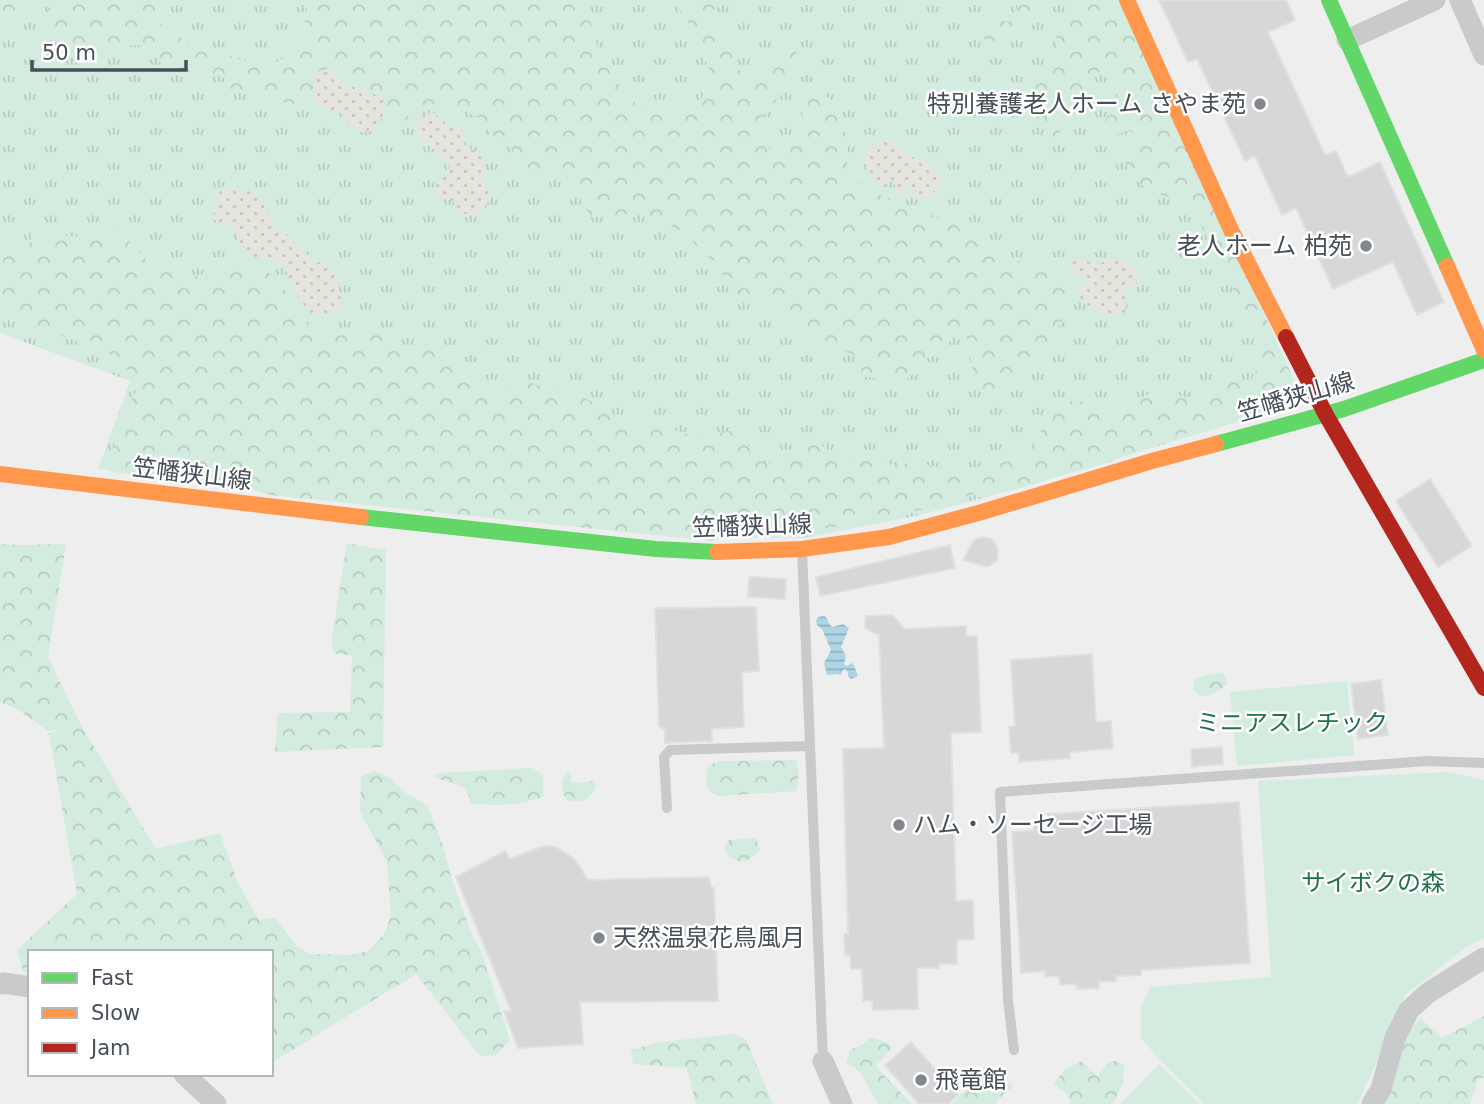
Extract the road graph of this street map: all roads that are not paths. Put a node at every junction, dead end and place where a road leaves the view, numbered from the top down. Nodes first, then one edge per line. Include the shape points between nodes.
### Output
1 (1127, 0) edge
2 (1329, 0) edge
3 (1435, 0) edge
4 (1461, 0) edge
5 (1347, 40) junction
6 (1484, 55) edge
7 (1484, 350) edge
8 (1484, 360) edge
9 (1325, 415) junction
10 (0, 474) edge
11 (802, 548) junction
12 (1484, 688) edge
13 (810, 746) junction
14 (1484, 763) edge
15 (667, 808) dead end
16 (1484, 958) edge
17 (0, 984) edge
18 (28, 987) edge
19 (1014, 1050) dead end
20 (823, 1061) joint
21 (186, 1076) edge
22 (216, 1104) edge
23 (842, 1104) edge
24 (1372, 1104) edge

1 - 9 main road via 1232,232
2 - 5 main road
3 - 5 street
4 - 6 street
5 - 7 main road
8 - 9 main road, 笠幡狭山線
9 - 11 main road, 笠幡狭山線 via 891,537
9 - 12 main road
10 - 11 main road, 笠幡狭山線 via 656,549 730,552
11 - 13 lane
13 - 15 lane via 670,750 664,757
13 - 20 lane
14 - 19 lane via 1428,761 1000,792
16 - 24 street via 1409,1010
17 - 18 street
20 - 23 street
21 - 22 street

